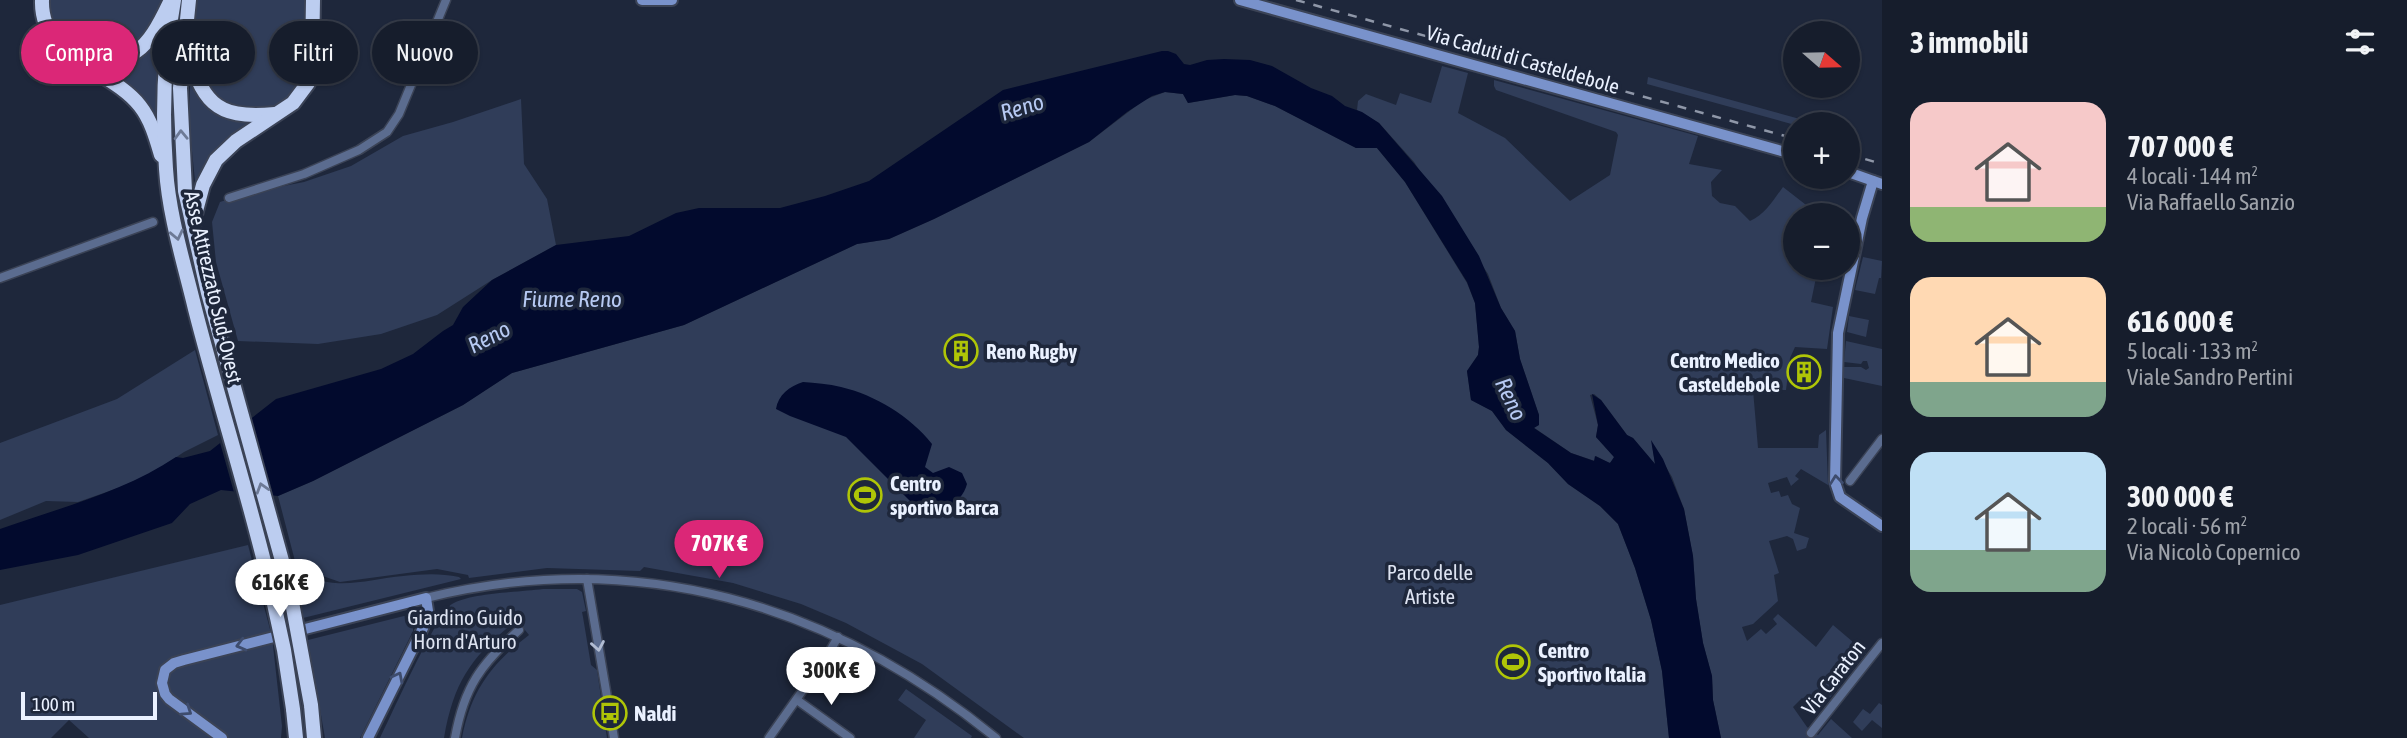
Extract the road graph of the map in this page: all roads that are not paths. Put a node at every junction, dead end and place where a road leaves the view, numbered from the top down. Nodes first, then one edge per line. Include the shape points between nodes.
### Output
1 (42, 0) edge
2 (173, 0) edge
3 (189, 0) edge
4 (446, 0) edge
5 (642, 0) edge
6 (672, 0) edge
7 (1240, 0) edge
8 (661, 1) edge
9 (316, 4) edge
10 (45, 21) edge
11 (186, 21) edge
12 (138, 50) edge
13 (115, 84) edge
14 (180, 84) edge
15 (198, 84) edge
16 (276, 114) junction
17 (1783, 151) edge
18 (166, 168) junction
19 (1860, 176) edge
20 (1878, 183) edge
21 (229, 198) dead end
22 (153, 222) dead end
23 (192, 227) junction
24 (0, 278) edge
25 (1882, 439) edge
26 (1850, 481) dead end
27 (1882, 526) edge
28 (587, 579) junction
29 (426, 598) junction
30 (519, 630) dead end
31 (838, 637) junction
32 (1882, 643) edge
33 (797, 701) junction
34 (1811, 733) dead end
35 (985, 734) edge
36 (222, 738) edge
37 (294, 738) edge
38 (314, 738) edge
39 (368, 738) edge
40 (455, 738) edge
41 (614, 738) edge
42 (769, 738) edge
43 (849, 738) edge
44 (996, 738) edge

1 - 10 highway
2 - 12 highway via 155,33
2 - 18 highway, Asse Attrezzato Sud-Ovest via 166,68
3 - 11 highway, Asse Attrezzato Sud-Ovest
4 - 21 street via 399,114 387,132 304,174
5 - 8 street
6 - 8 street
7 - 17 street, Via Caduti di Casteldebole
9 - 16 highway via 307,83 298,98
13 - 18 highway via 140,105
23 -> 14 highway, Asse Attrezzato Sud-Ovest via 180,132
15 - 16 highway via 217,106 245,116
16 - 23 highway via 228,147 212,166
18 -> 37 highway, Asse Attrezzato Sud-Ovest, bridge via 179,244 271,590 284,650
19 - 20 street
27 -> 20 street via 1840,497 1835,482 1838,333 1862,218
22 - 24 street
38 -> 23 highway, Asse Attrezzato Sud-Ovest, bridge via 289,586
25 - 26 street
28 - 29 street via 484,585
28 - 31 street via 712,593 750,602
28 -> 41 street
29 -> 36 street via 169,666 162,677 169,699
39 -> 29 street via 423,628
30 - 40 street via 472,681
31 - 33 street
31 - 35 street via 896,668
32 - 34 street, Via Caraton
33 - 42 street
33 - 43 street
35 - 44 street

